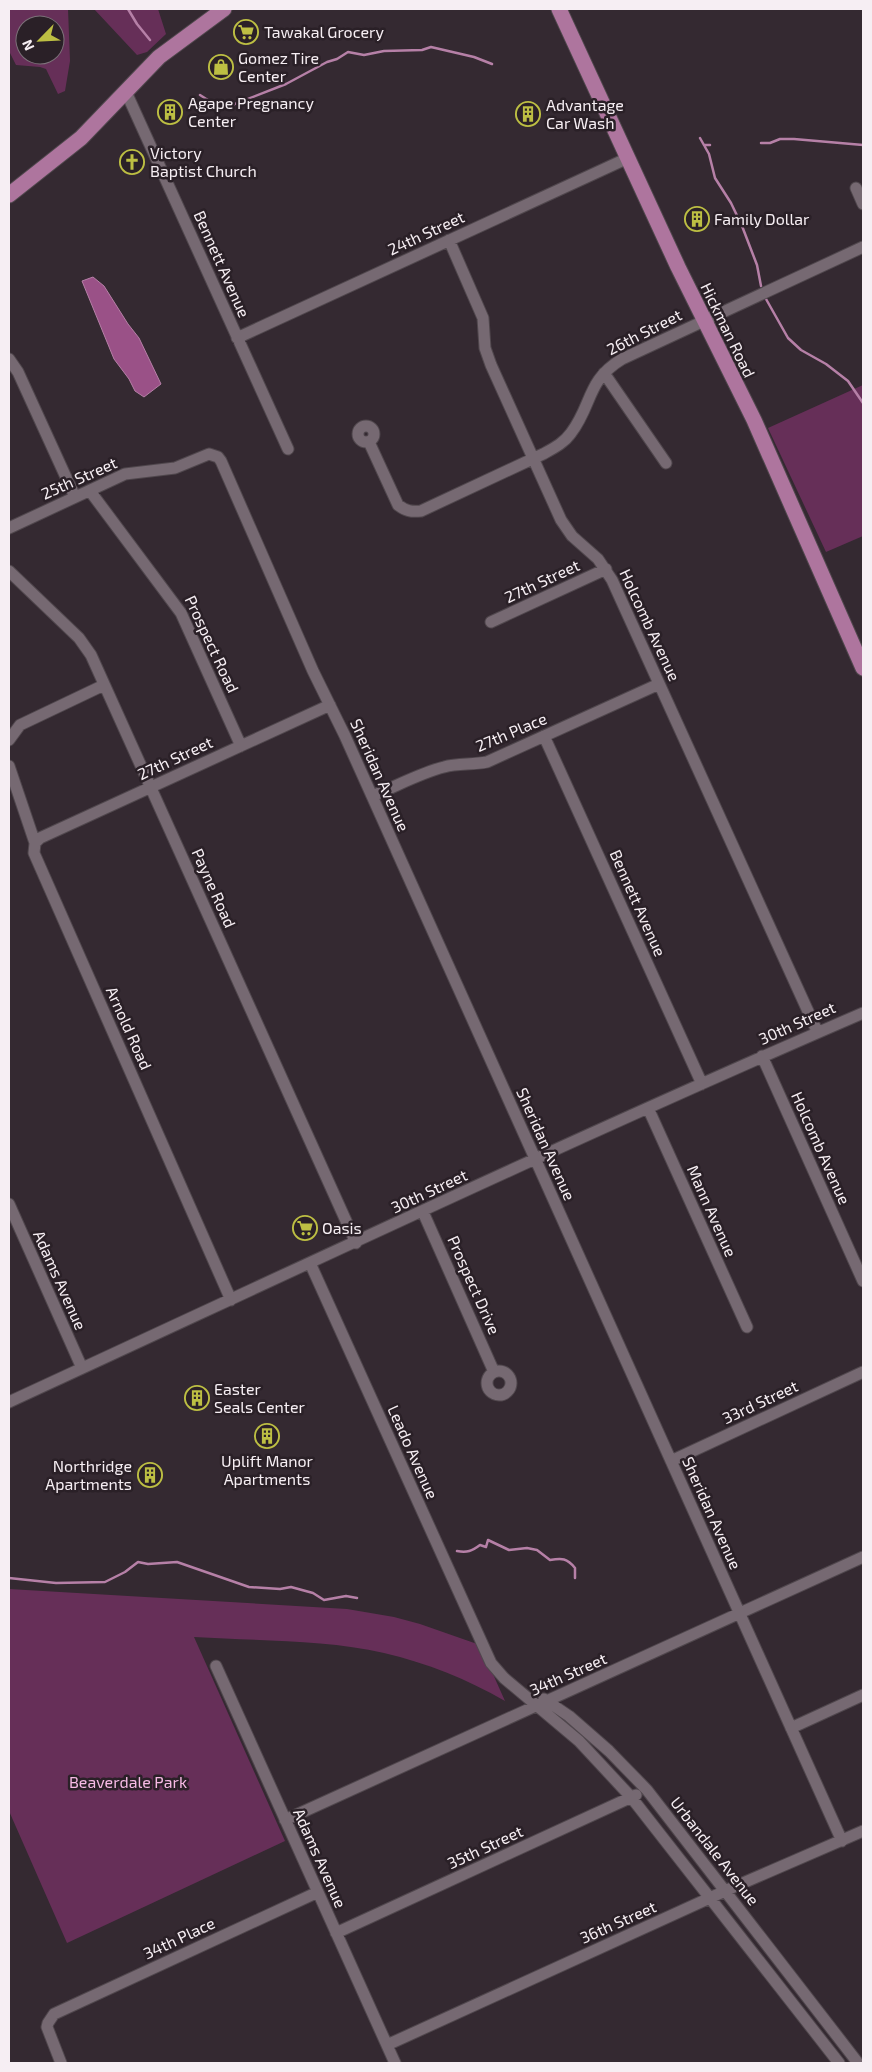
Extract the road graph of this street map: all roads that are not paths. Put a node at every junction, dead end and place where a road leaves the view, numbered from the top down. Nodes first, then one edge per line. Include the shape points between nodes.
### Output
1 (224, 9) edge
2 (559, 9) edge
3 (126, 92) junction
4 (628, 158) junction
5 (856, 188) dead end
6 (9, 195) edge
7 (863, 204) edge
8 (449, 240) junction
9 (863, 247) edge
10 (704, 320) junction
11 (237, 338) junction
12 (9, 359) edge
13 (604, 373) junction
14 (369, 442) dead end
15 (288, 449) dead end
16 (533, 459) junction
17 (220, 461) joint
18 (666, 463) dead end
19 (90, 491) junction
20 (75, 498) junction
21 (9, 528) edge
22 (606, 569) junction
23 (9, 571) edge
24 (491, 622) dead end
25 (863, 668) edge
26 (659, 684) junction
27 (104, 685) junction
28 (330, 705) junction
29 (544, 736) junction
30 (9, 740) edge
31 (241, 746) junction
32 (9, 766) edge
33 (150, 787) junction
34 (372, 796) junction
35 (35, 843) junction
36 (863, 1012) edge
37 (817, 1032) junction
38 (762, 1056) junction
39 (702, 1084) junction
40 (648, 1108) junction
41 (535, 1160) junction
42 (9, 1204) edge
43 (423, 1212) junction
44 (356, 1243) junction
45 (310, 1263) junction
46 (863, 1281) edge
47 (232, 1300) junction
48 (747, 1327) dead end
49 (82, 1368) junction
50 (494, 1372) dead end
51 (863, 1372) edge
52 (9, 1402) edge
53 (671, 1461) junction
54 (863, 1557) edge
55 (740, 1614) junction
56 (487, 1654) joint
57 (216, 1666) dead end
58 (519, 1689) junction
59 (863, 1695) edge
60 (549, 1701) junction
61 (537, 1706) junction
62 (791, 1728) junction
63 (647, 1790) junction
64 (631, 1797) junction
65 (285, 1820) junction
66 (863, 1831) edge
67 (842, 1841) junction
68 (725, 1891) junction
69 (318, 1892) junction
70 (711, 1897) junction
71 (336, 1933) junction
72 (387, 2045) junction
73 (392, 2062) edge
74 (62, 2063) edge
75 (839, 2063) edge
76 (858, 2063) edge

1 - 3 main road via 159,57
2 - 4 main road, Hickman Road
3 - 6 main road via 81,138
3 - 11 street, Bennett Avenue
4 - 8 street, 24th Street
4 - 10 main road, Hickman Road
5 - 7 street
8 - 11 street, 24th Street
8 - 16 street, Holcomb Avenue via 483,318 490,365
9 - 10 street, 26th Street
10 - 13 street, 26th Street via 622,359
10 - 25 main road, Hickman Road via 754,420
11 - 15 street, Bennett Avenue
12 - 20 street via 18,372
13 - 16 street, 26th Street via 596,381 570,434 561,444
13 - 18 street
14 - 16 street, 26th Street via 398,505 413,512
16 - 22 street, Holcomb Avenue via 561,520 572,536
17 - 19 street, 25th Street via 213,454 204,455 176,468 126,474
17 - 28 street, Sheridan Avenue
19 - 20 street, 25th Street
19 - 31 street, Prospect Road via 181,613
20 - 21 street, 25th Street
22 - 24 street, 27th Street
22 - 26 street, Holcomb Avenue
23 - 27 street, Payne Road via 79,638 91,655
26 - 29 street, 27th Place
26 - 37 street, Holcomb Avenue
27 - 30 street via 20,725
27 - 33 street, Payne Road
28 - 31 street, 27th Street
28 - 34 street, Sheridan Avenue
29 - 34 street, 27th Place via 487,762 443,767
29 - 39 street, Bennett Avenue
31 - 33 street, 27th Street
32 - 35 street, Arnold Road
33 - 35 street, 27th Street
33 - 44 street, Payne Road
34 - 41 street, Sheridan Avenue
35 - 47 street, Arnold Road via 34,852
36 - 37 street, 30th Street
37 - 38 street, 30th Street
38 - 39 street, 30th Street
38 - 46 street, Holcomb Avenue
39 - 40 street, 30th Street
40 - 41 street, 30th Street
40 - 48 street, Mann Avenue
41 - 43 street, 30th Street
41 - 53 street, Sheridan Avenue
42 - 49 street, Adams Avenue
43 - 44 street, 30th Street
43 - 50 street, Prospect Drive
44 - 45 street, 30th Street
45 - 47 street, 30th Street
45 - 56 street, Leado Avenue
47 - 49 street, 30th Street
49 - 52 street, 30th Street
51 - 53 street, 33rd Street
53 - 55 street, Sheridan Avenue
54 - 55 street, 34th Street
55 - 60 street, 34th Street
55 - 62 street, Sheridan Avenue
56 - 58 street, Urbandale Avenue via 504,1678
57 - 65 street, Adams Avenue
58 - 60 street, Urbandale Avenue
58 - 61 street, Urbandale Avenue
59 - 62 street
60 - 61 street, 34th Street
60 - 63 street, Urbandale Avenue via 609,1751
61 - 64 street, Urbandale Avenue via 597,1759
61 - 65 street, 34th Street
62 - 67 street, Sheridan Avenue
63 - 64 street, 35th Street
63 - 68 street, Urbandale Avenue
64 - 70 street, Urbandale Avenue
64 - 71 street, 35th Street
65 - 69 street, Adams Avenue
66 - 67 street, 36th Street
67 - 68 street, 36th Street
68 - 70 street, 36th Street
68 - 76 street, Urbandale Avenue
69 - 71 street, Adams Avenue
69 - 74 street, 34th Place via 54,2014 47,2028
70 - 72 street, 36th Street
70 - 75 street, Urbandale Avenue
71 - 72 street, Adams Avenue
72 - 73 street, Adams Avenue

